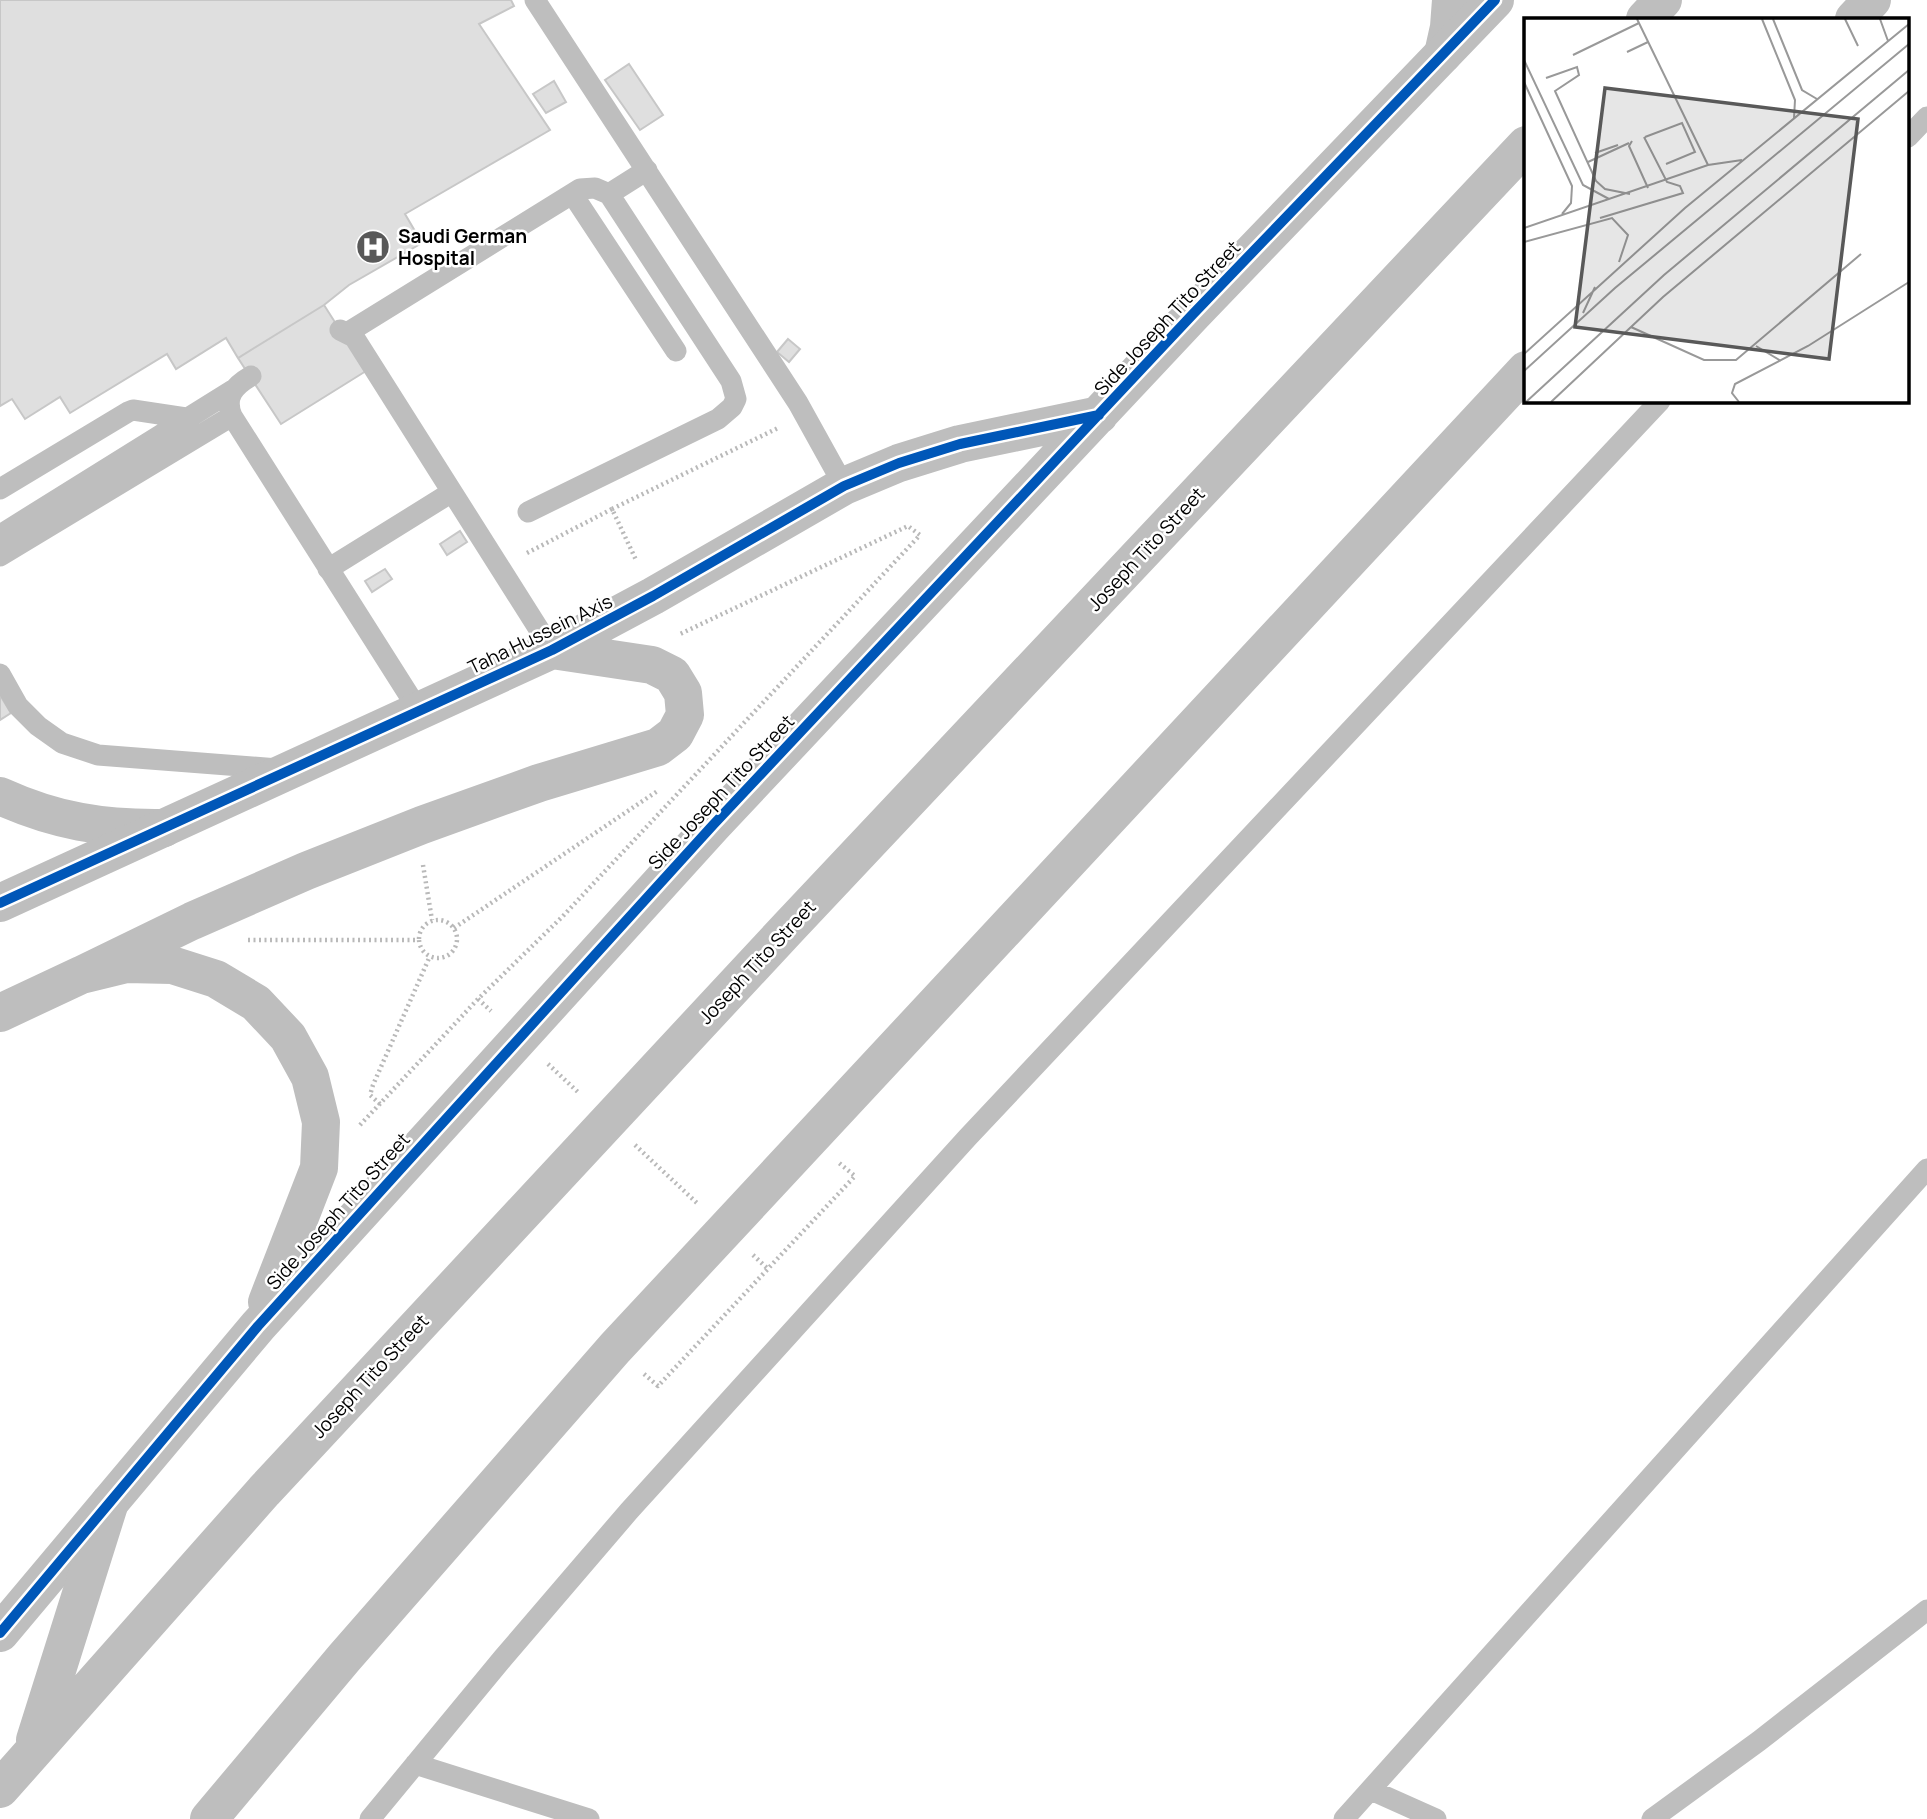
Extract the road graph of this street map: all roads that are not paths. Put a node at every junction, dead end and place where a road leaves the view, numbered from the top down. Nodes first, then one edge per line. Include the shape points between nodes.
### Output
1 (535, 0) edge
2 (1451, 0) edge
3 (1495, 0) edge
4 (1663, 0) edge
5 (1872, 0) edge
6 (1645, 18) edge
7 (1855, 18) edge
8 (1443, 54) junction
9 (1927, 117) edge
10 (1910, 135) edge
11 (1524, 147) edge
12 (647, 170) junction
13 (609, 194) junction
14 (573, 195) junction
15 (676, 351) dead end
16 (1524, 372) edge
17 (251, 376) dead end
18 (233, 390) junction
19 (1659, 402) edge
20 (1099, 415) junction
21 (232, 416) junction
22 (186, 418) junction
23 (844, 486) junction
24 (0, 489) edge
25 (452, 492) junction
26 (528, 512) dead end
27 (0, 535) edge
28 (0, 556) edge
29 (328, 569) junction
30 (552, 650) junction
31 (0, 674) edge
32 (419, 712) junction
33 (293, 770) junction
34 (0, 796) edge
35 (164, 828) junction
36 (0, 903) edge
37 (81, 975) junction
38 (0, 1013) edge
39 (1927, 1169) edge
40 (258, 1326) junction
41 (110, 1502) junction
42 (1927, 1610) edge
43 (0, 1633) edge
44 (30, 1753) junction
45 (415, 1765) junction
46 (0, 1789) edge
47 (1371, 1790) junction
48 (209, 1819) edge
49 (370, 1819) edge
50 (589, 1819) edge
51 (1344, 1819) edge
52 (1436, 1819) edge
53 (1652, 1819) edge

1 - 12 lane
2 - 8 main road
3 - 8 main road, Side Joseph Tito Street
4 - 6 main road
5 - 7 main road
8 - 20 main road, Side Joseph Tito Street
9 - 10 lane
11 - 44 main road, Joseph Tito Street via 264,1491
12 - 13 lane
12 - 23 lane via 805,415
13 - 14 lane via 588,187
13 - 26 lane via 717,357 736,398 718,419
14 - 15 lane
14 - 25 lane via 343,331 354,337
16 - 48 main road via 615,1348
17 - 18 lane
18 - 21 lane via 229,398
18 - 22 lane
19 - 45 lane via 958,1148 621,1521
20 - 23 main road, Taha Hussein Axis via 960,444
20 - 40 main road, Side Joseph Tito Street via 713,825
21 - 28 lane
21 - 29 lane
22 - 24 lane via 133,410
22 - 27 lane
23 - 30 main road, Taha Hussein Axis
25 - 29 lane
25 - 30 lane
29 - 32 lane
30 - 32 main road, Taha Hussein Axis
30 - 37 main road via 652,665 671,675 683,693 685,715 676,734 658,747 539,783 306,870
31 - 33 lane via 18,706 38,726 62,743 98,755
32 - 33 main road, Taha Hussein Axis
33 - 35 main road, Taha Hussein Axis
34 - 35 main road via 56,818 92,825
35 - 36 main road, Taha Hussein Axis
37 - 38 main road
37 - 40 main road via 126,964 172,965 216,979 256,1003 288,1037 310,1077 321,1122 319,1168
39 - 47 lane
40 - 41 main road, Side Joseph Tito Street
41 - 43 main road, Side Joseph Tito Street
41 - 44 main road
42 - 53 lane
44 - 46 main road, Joseph Tito Street
45 - 49 lane
45 - 50 lane
47 - 51 lane
47 - 52 lane

